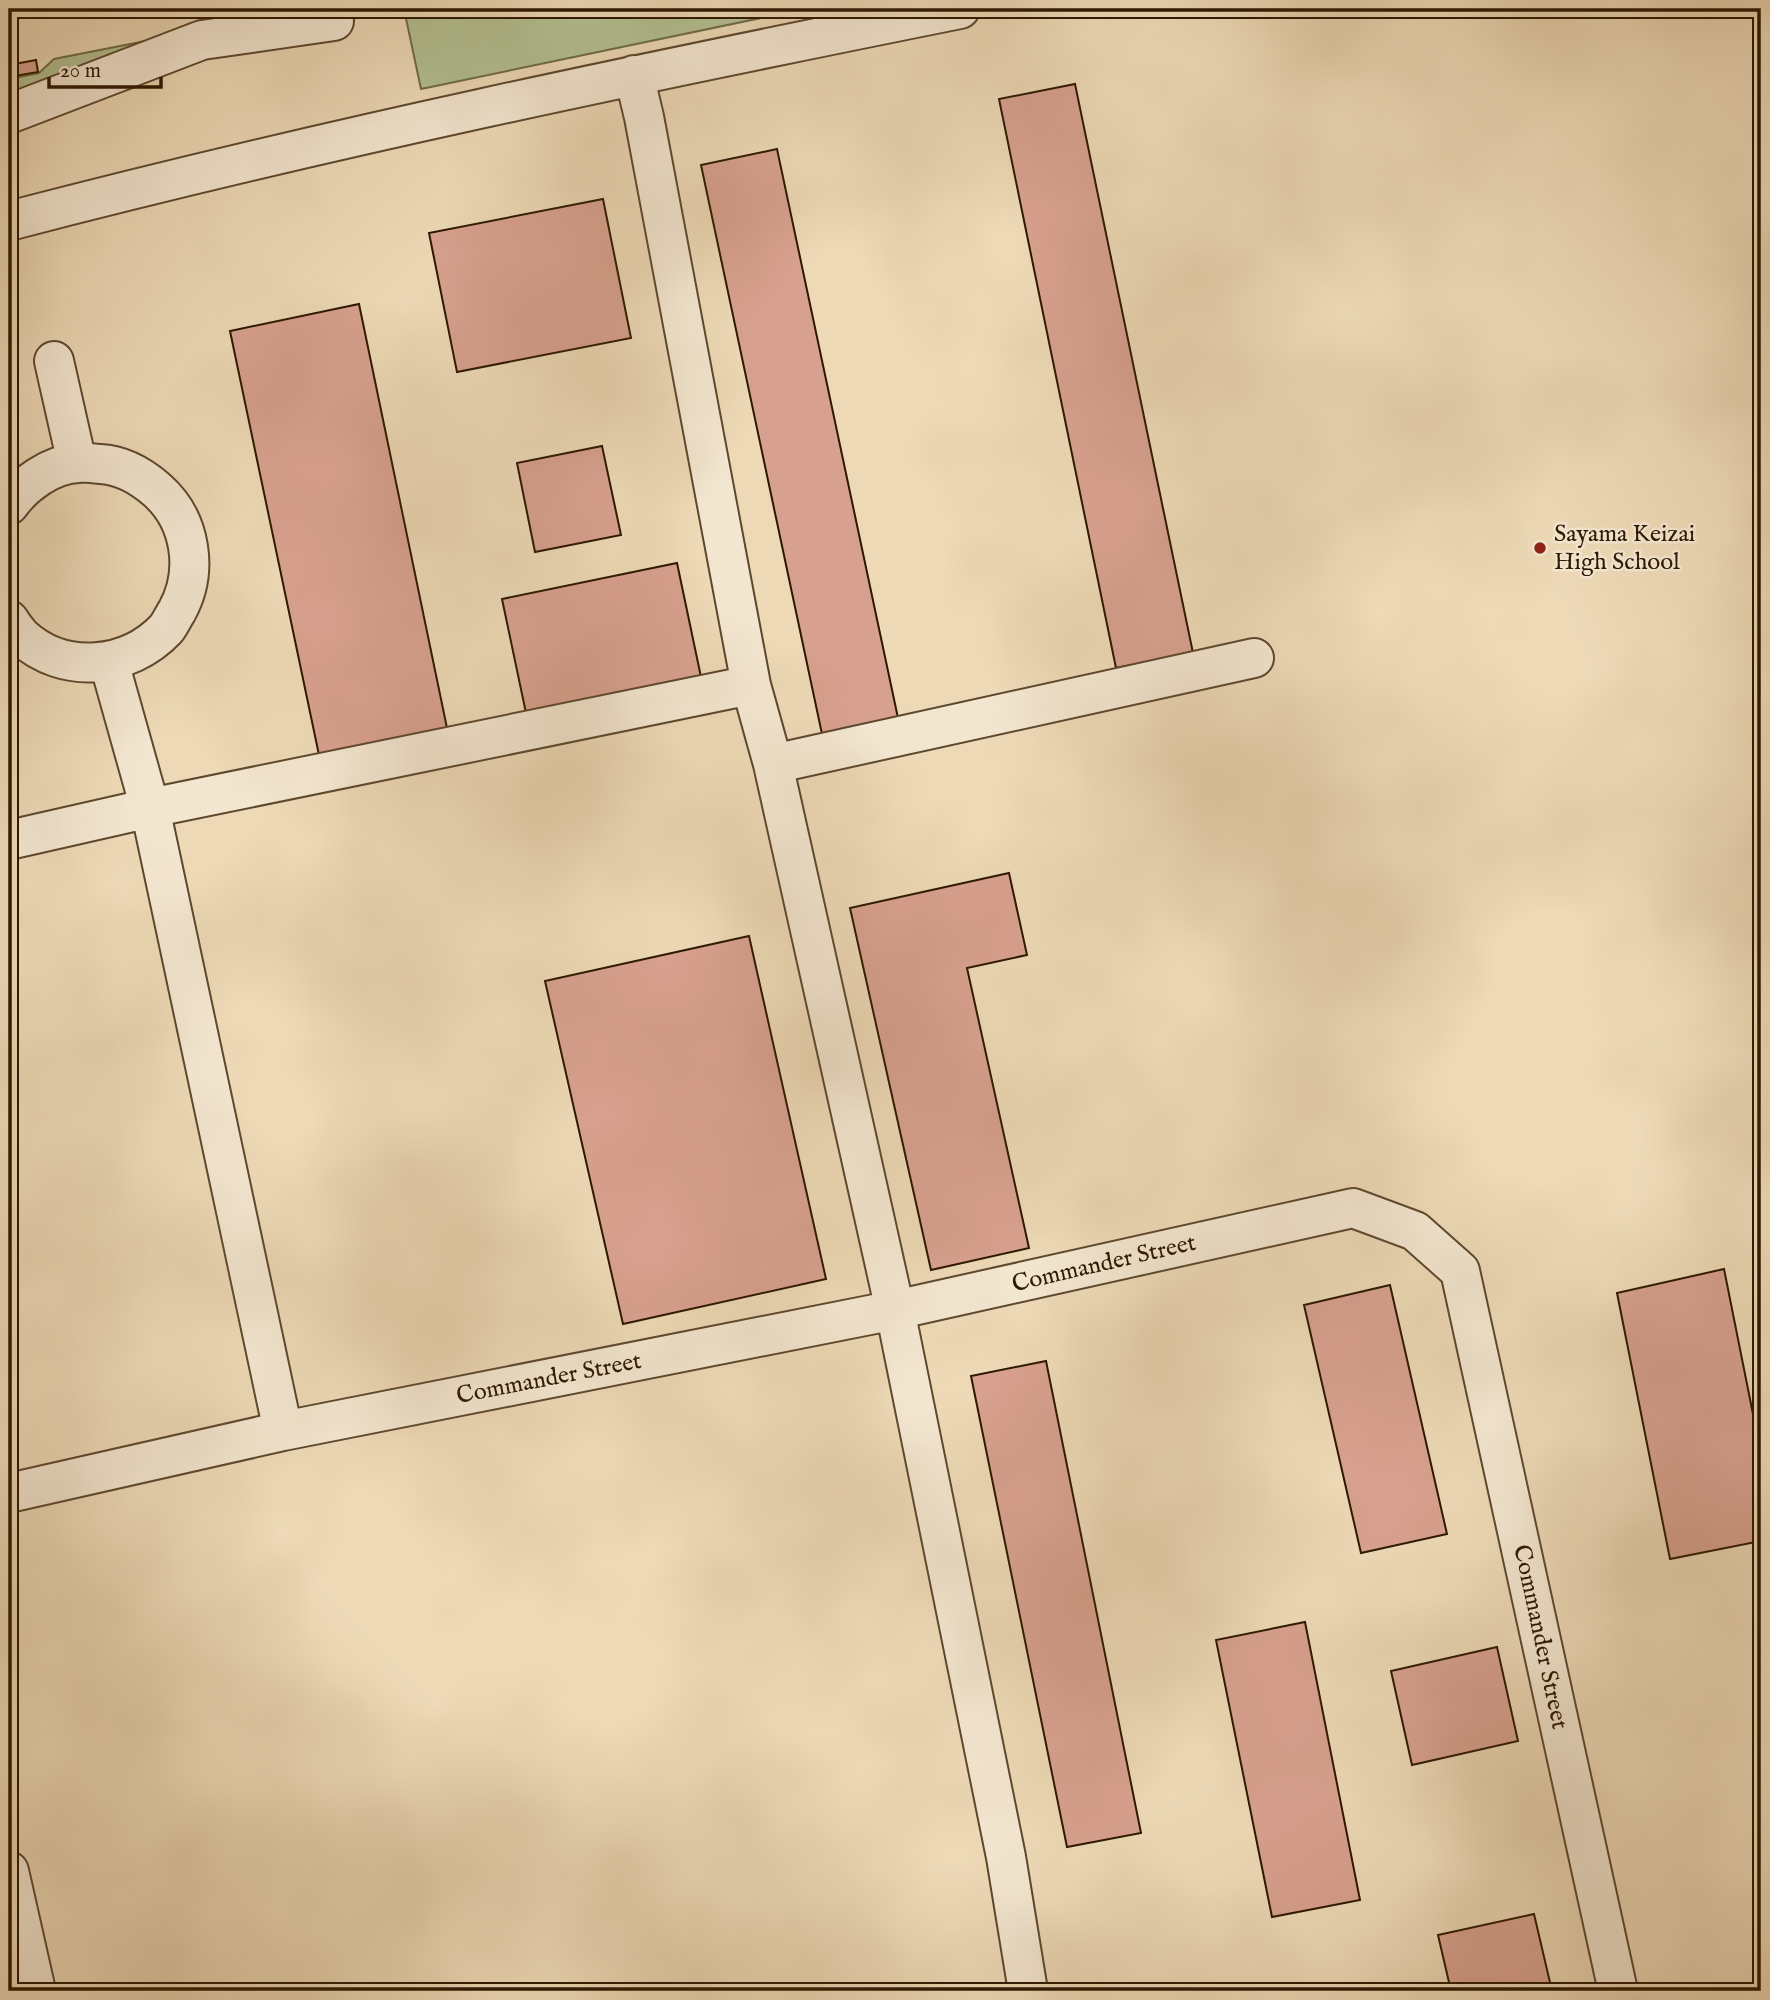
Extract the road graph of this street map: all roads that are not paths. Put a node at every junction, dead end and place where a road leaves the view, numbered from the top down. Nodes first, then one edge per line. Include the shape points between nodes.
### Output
1 (331, 9) edge
2 (960, 9) edge
3 (634, 75) junction
4 (9, 114) edge
5 (9, 221) edge
6 (54, 361) dead end
7 (77, 463) junction
8 (9, 505) edge
9 (9, 620) edge
10 (1254, 658) dead end
11 (109, 662) junction
12 (751, 685) junction
13 (773, 764) junction
14 (150, 808) junction
15 (9, 840) edge
16 (895, 1311) junction
17 (283, 1431) junction
18 (9, 1493) edge
19 (9, 1871) edge
20 (36, 1991) edge
21 (1028, 1991) edge
22 (1618, 1991) edge

1 - 4 street via 334,21 202,40
2 - 3 street
3 - 5 street via 169,180
3 - 12 street
6 - 7 street
7 - 8 street via 45,472 18,492
7 - 11 street via 111,464 143,477 169,500 185,530 191,564 184,598 167,628 141,649
9 - 11 street via 22,637 48,654 78,663
10 - 13 street
11 - 14 street
12 - 13 street
12 - 14 street
13 - 16 street
14 - 15 street
14 - 17 street
16 - 17 street, Commander Street
16 - 21 street via 1006,1857
16 - 22 street, Commander Street via 1353,1208 1415,1231 1460,1271
17 - 18 street, Commander Street
19 - 20 street

